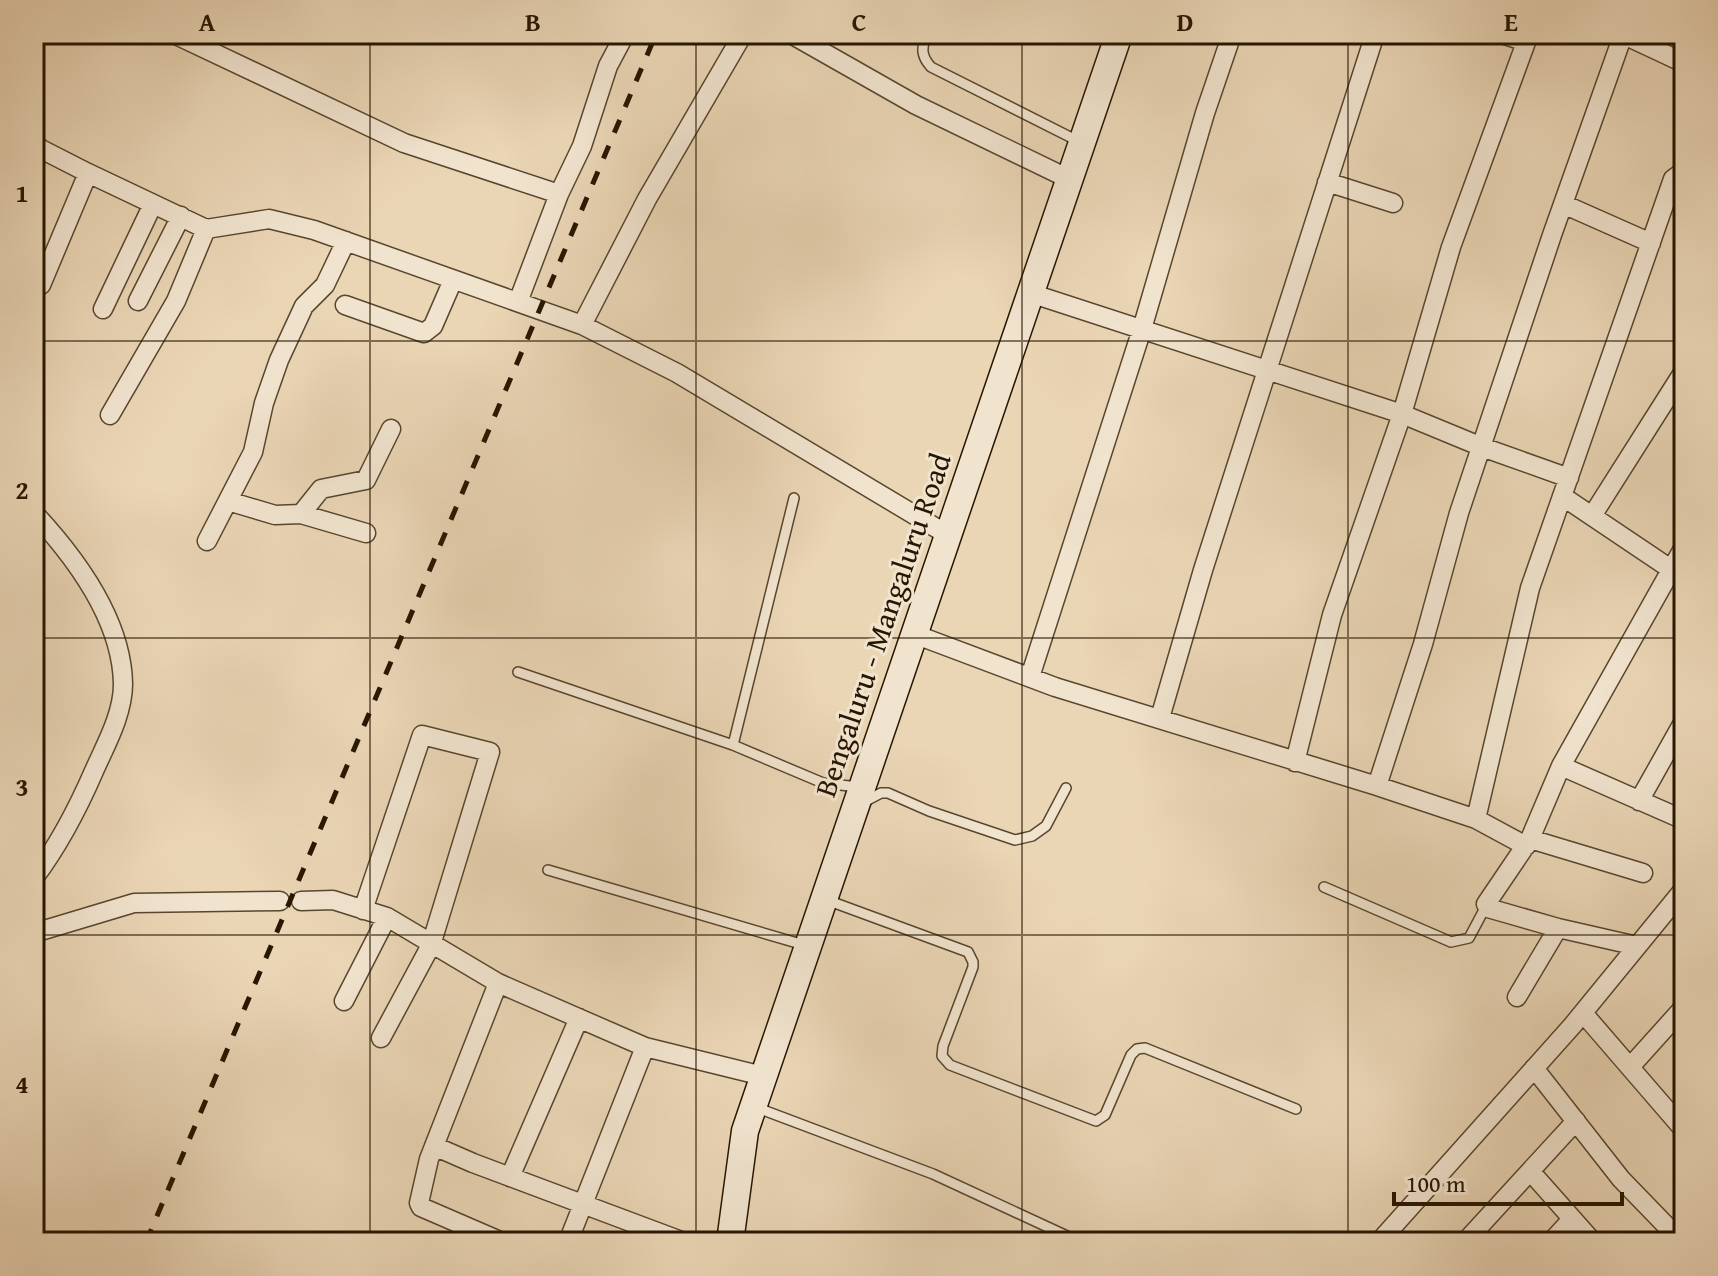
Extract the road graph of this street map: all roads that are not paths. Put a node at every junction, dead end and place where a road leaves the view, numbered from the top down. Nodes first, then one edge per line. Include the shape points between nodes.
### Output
1 (174, 34) edge
2 (625, 34) edge
3 (743, 34) edge
4 (791, 34) edge
5 (927, 34) edge
6 (1119, 34) edge
7 (1232, 34) edge
8 (1375, 34) edge
9 (1502, 34) edge
10 (1623, 34) edge
11 (1528, 38) edge
12 (1683, 59) edge
13 (1082, 142) junction
14 (34, 143) edge
15 (1684, 171) edge
16 (88, 173) junction
17 (1069, 179) junction
18 (1327, 182) junction
19 (559, 194) junction
20 (1393, 203) dead end
21 (153, 204) junction
22 (1563, 204) junction
23 (181, 216) junction
24 (206, 229) junction
25 (346, 241) junction
26 (1651, 243) junction
27 (453, 280) junction
28 (41, 285) dead end
29 (1030, 293) junction
30 (138, 301) dead end
31 (518, 302) junction
32 (345, 305) dead end
33 (103, 309) dead end
34 (582, 325) junction
35 (1142, 329) junction
36 (1269, 370) junction
37 (1684, 371) edge
38 (1402, 414) junction
39 (110, 415) dead end
40 (391, 429) dead end
41 (1482, 447) junction
42 (1569, 478) junction
43 (1562, 496) junction
44 (794, 498) dead end
45 (228, 501) junction
46 (34, 513) edge
47 (301, 514) junction
48 (1592, 516) junction
49 (366, 533) dead end
50 (948, 535) junction
51 (207, 541) dead end
52 (1684, 547) edge
53 (1678, 574) edge
54 (914, 634) junction
55 (518, 672) dead end
56 (1030, 677) junction
57 (1160, 718) junction
58 (1683, 727) edge
59 (733, 745) junction
60 (1295, 762) junction
61 (1561, 766) junction
62 (1377, 786) junction
63 (1066, 788) dead end
64 (858, 798) junction
65 (1639, 801) junction
66 (1476, 819) junction
67 (1684, 820) edge
68 (1528, 842) junction
69 (548, 870) dead end
70 (1643, 873) dead end
71 (34, 878) edge
72 (1324, 887) dead end
73 (1684, 889) edge
74 (824, 899) junction
75 (280, 901) dead end
76 (301, 901) dead end
77 (1486, 906) junction
78 (363, 910) junction
79 (387, 917) junction
80 (1558, 928) junction
81 (34, 933) edge
82 (431, 945) junction
83 (808, 946) junction
84 (1637, 946) junction
85 (498, 983) junction
86 (1517, 997) dead end
87 (344, 1001) dead end
88 (1684, 1007) edge
89 (1583, 1013) junction
90 (579, 1018) junction
91 (381, 1038) dead end
92 (645, 1047) junction
93 (1630, 1067) junction
94 (1534, 1068) junction
95 (763, 1076) junction
96 (753, 1106) junction
97 (1296, 1109) dead end
98 (1576, 1121) junction
99 (1684, 1130) edge
100 (434, 1146) junction
101 (1530, 1171) junction
102 (510, 1177) junction
103 (585, 1205) junction
104 (1572, 1219) junction
105 (502, 1242) edge
106 (568, 1242) edge
107 (684, 1242) edge
108 (730, 1242) edge
109 (1080, 1242) edge
110 (1379, 1242) edge
111 (1465, 1242) edge
112 (1551, 1242) edge
113 (1593, 1242) edge
114 (1682, 1242) edge

1 - 19 street via 404,143
2 - 19 street
3 - 34 street via 647,199
4 - 17 street via 916,105
5 - 13 lane via 922,46 931,67
6 - 13 street, Bengaluru - Mangaluru Road
7 - 35 street
8 - 18 street
9 - 11 street
10 - 12 street
10 - 22 street
11 - 38 street via 1451,247
13 - 17 street, Bengaluru - Mangaluru Road
14 - 16 street
15 - 26 street via 1673,179
16 - 21 street
16 - 28 street
17 - 29 street, Bengaluru - Mangaluru Road
18 - 20 street
18 - 36 street
19 - 31 street
21 - 23 street
21 - 33 street
22 - 26 street
22 - 41 street
23 - 24 street
23 - 30 street
24 - 25 street via 269,219
24 - 39 street via 176,301
25 - 27 street
25 - 45 street via 325,285 304,306 279,360 253,452
26 - 42 street
27 - 31 street
27 - 32 street via 433,326 424,333
29 - 35 street
29 - 50 street, Bengaluru - Mangaluru Road
31 - 34 street
34 - 50 street via 677,373
35 - 36 street
35 - 56 street
36 - 38 street
36 - 57 street
37 - 48 street
38 - 41 street
38 - 60 street via 1332,615
40 - 47 street via 366,480 321,489
41 - 42 street
41 - 62 street
42 - 43 street
43 - 48 street
43 - 66 street via 1530,588
44 - 59 lane
45 - 47 street via 275,515
45 - 51 street
46 - 71 street via 87,576 111,631 123,686 117,716 80,803
47 - 49 street
48 - 53 street
50 - 54 street, Bengaluru - Mangaluru Road
52 - 53 street
53 - 61 street
54 - 56 street
54 - 64 street, Bengaluru - Mangaluru Road
55 - 59 lane
56 - 57 street
57 - 60 street
58 - 65 street
59 - 64 lane
60 - 62 street
61 - 65 street
61 - 68 street
62 - 66 street
63 - 64 lane via 1046,826 1015,840 888,793
64 - 74 street, Bengaluru - Mangaluru Road
65 - 67 street
66 - 68 street
68 - 70 street
68 - 77 street
69 - 83 lane
72 - 77 lane via 1451,942 1469,938
73 - 84 street
74 - 83 street, Bengaluru - Mangaluru Road
74 - 97 lane via 972,957 973,967 943,1046 942,1056 950,1065 1096,1121 1105,1115 1131,1055 1145,1048
75 - 81 street via 134,903
76 - 78 street via 333,900
77 - 80 street
78 - 79 street
78 - 82 street via 422,735 490,752
79 - 82 street
79 - 87 street
80 - 84 street
80 - 86 street
82 - 85 street
82 - 91 street
83 - 95 street, Bengaluru - Mangaluru Road
84 - 89 street
85 - 90 street
85 - 100 street
88 - 93 street
89 - 93 street
89 - 94 street
90 - 92 street
90 - 102 street
92 - 95 street
92 - 103 street
93 - 99 street
94 - 98 street
94 - 110 street
95 - 96 street, Bengaluru - Mangaluru Road
96 - 108 street, Bengaluru - Mangaluru Road
96 - 109 lane via 933,1174
98 - 101 street
98 - 114 street via 1621,1179
100 - 102 street
100 - 105 street via 419,1205
101 - 104 street
101 - 111 street
102 - 103 street
103 - 106 street
103 - 107 street
104 - 112 street
104 - 113 street

